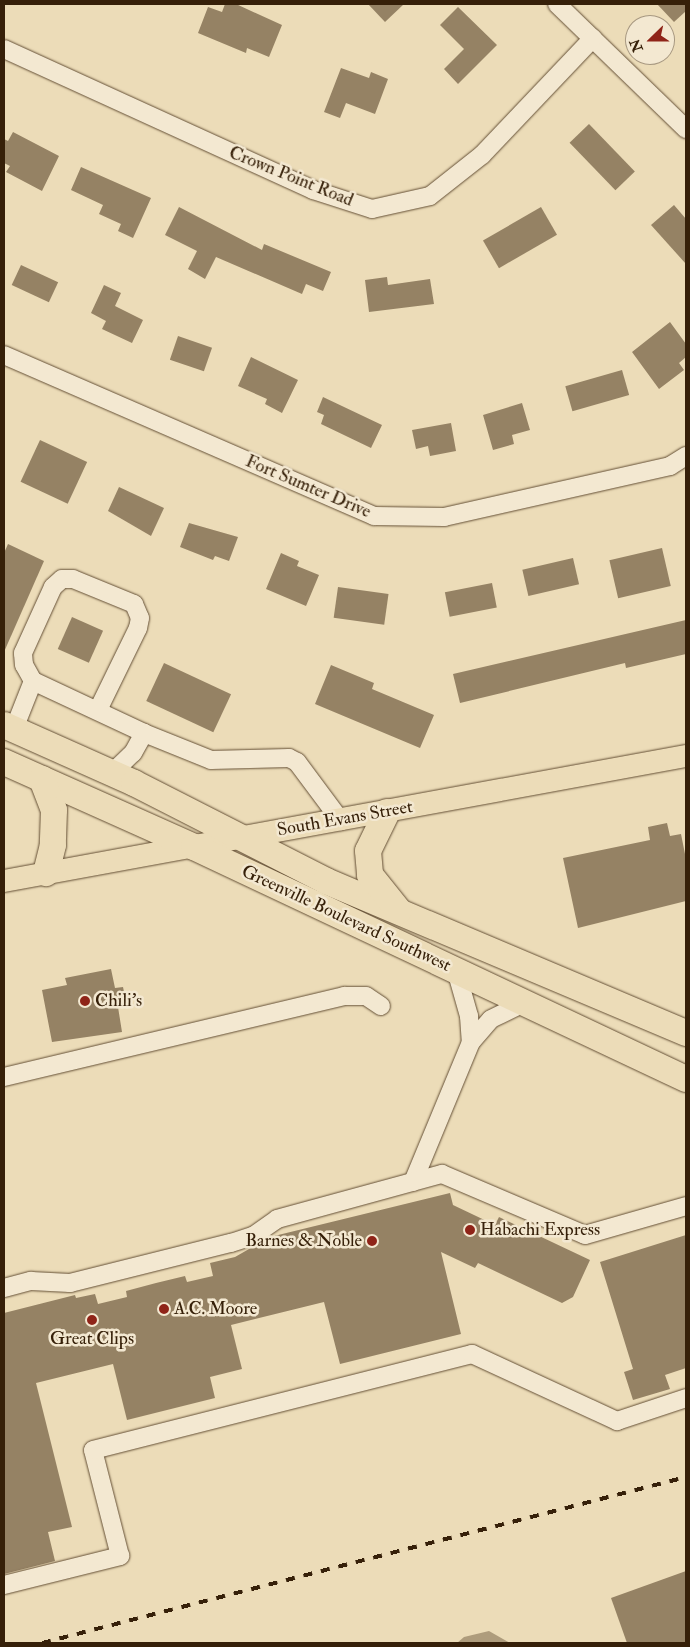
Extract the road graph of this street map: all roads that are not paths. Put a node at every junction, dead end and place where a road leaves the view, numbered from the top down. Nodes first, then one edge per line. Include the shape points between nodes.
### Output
1 (557, 4) edge
2 (593, 38) junction
3 (4, 49) edge
4 (686, 129) edge
5 (4, 355) edge
6 (686, 456) edge
7 (33, 681) junction
8 (98, 710) junction
9 (9, 727) edge
10 (144, 733) junction
11 (686, 756) edge
12 (4, 762) edge
13 (123, 778) junction
14 (42, 779) junction
15 (387, 812) junction
16 (342, 821) junction
17 (240, 837) junction
18 (194, 847) junction
19 (46, 873) junction
20 (4, 880) edge
21 (403, 915) junction
22 (456, 970) junction
23 (526, 1002) junction
24 (381, 1006) dead end
25 (686, 1033) edge
26 (471, 1042) junction
27 (4, 1077) edge
28 (685, 1078) edge
29 (413, 1182) junction
30 (686, 1206) edge
31 (4, 1288) edge
32 (686, 1398) edge
33 (4, 1585) edge

1 - 2 street
2 - 3 street, Crown Point Road via 482,155 430,196 372,209 313,190
2 - 4 street
5 - 6 street, Fort Sumter Drive via 374,516 444,517 670,466
7 - 8 street
7 - 8 street via 23,653 53,587 62,579 74,579 134,604 140,618 138,628
7 - 9 street
8 - 10 street
9 - 13 highway, Greenville Boulevard Southwest
10 - 13 street
10 - 16 street via 211,760 289,758 297,762
11 - 15 main road, South Evans Street
12 - 14 highway, Greenville Boulevard Southwest
13 - 17 highway, Greenville Boulevard Southwest
14 - 18 highway, Greenville Boulevard Southwest
14 - 19 highway via 54,810 53,845
15 - 16 main road, South Evans Street
15 - 21 highway via 368,851 370,874
16 - 17 main road, South Evans Street
17 - 18 main road, South Evans Street
17 - 21 highway, Greenville Boulevard Southwest
18 - 19 main road, South Evans Street
18 - 22 highway, Greenville Boulevard Southwest
19 - 20 main road, South Evans Street
21 - 25 highway, Greenville Boulevard Southwest
22 - 23 highway, Greenville Boulevard Southwest
22 - 26 street via 469,1016
23 - 26 street via 491,1019
23 - 28 highway, Greenville Boulevard Southwest
24 - 27 street via 366,996 344,996
26 - 29 street
29 - 30 street via 442,1174 586,1235
29 - 31 street via 276,1218 253,1236 231,1243 70,1283 30,1281
32 - 33 street via 617,1421 472,1354 93,1450 120,1556

